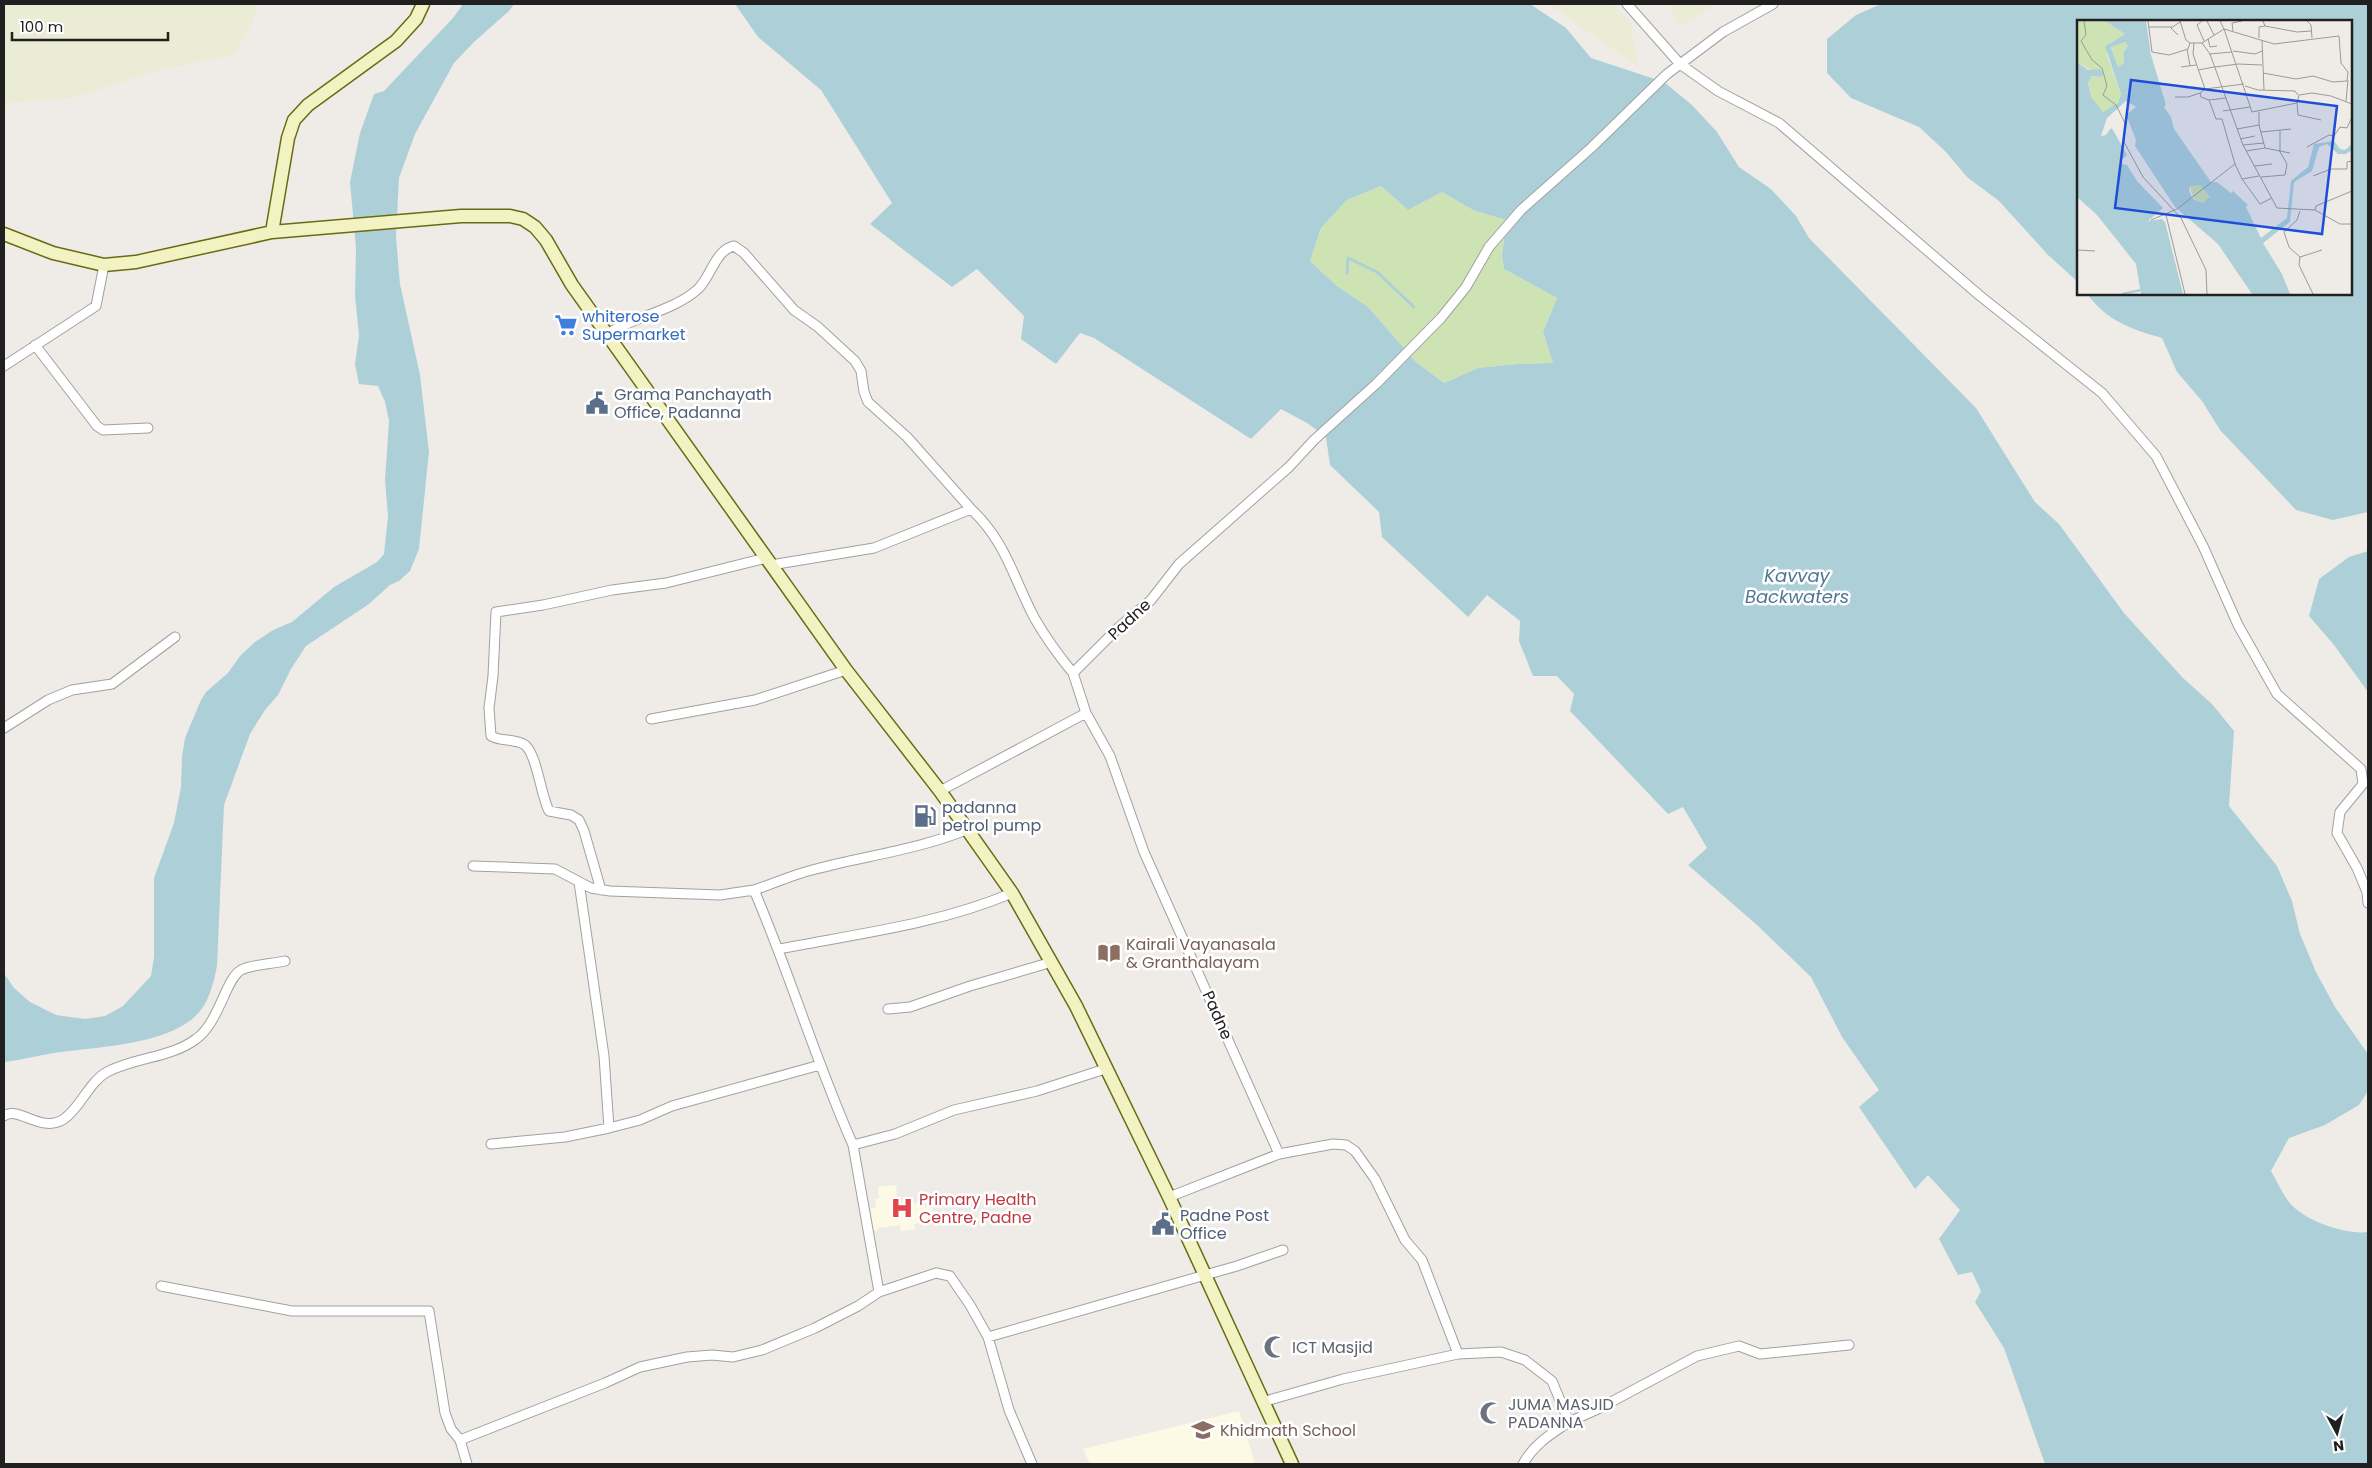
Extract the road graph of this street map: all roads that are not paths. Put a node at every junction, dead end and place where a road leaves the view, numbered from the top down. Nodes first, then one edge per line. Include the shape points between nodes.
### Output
1 (423, 4) edge
2 (1627, 4) edge
3 (1773, 4) edge
4 (1680, 64) junction
5 (272, 232) junction
6 (4, 234) edge
7 (104, 265) junction
8 (607, 334) junction
9 (35, 345) junction
10 (4, 366) edge
11 (148, 428) dead end
12 (971, 509) junction
13 (769, 561) junction
14 (175, 637) dead end
15 (846, 670) junction
16 (1073, 673) junction
17 (1086, 713) junction
18 (651, 719) dead end
19 (4, 728) edge
20 (940, 791) junction
21 (966, 830) junction
22 (474, 866) dead end
23 (580, 882) junction
24 (601, 890) junction
25 (754, 890) junction
26 (1012, 893) junction
27 (2368, 903) edge
28 (779, 949) junction
29 (285, 960) dead end
30 (1052, 962) junction
31 (888, 1009) dead end
32 (820, 1065) junction
33 (1105, 1069) junction
34 (4, 1116) edge
35 (609, 1128) junction
36 (491, 1144) dead end
37 (853, 1145) junction
38 (1279, 1154) junction
39 (1169, 1197) junction
40 (1283, 1250) dead end
41 (1205, 1274) junction
42 (161, 1286) dead end
43 (880, 1292) junction
44 (988, 1337) junction
45 (1849, 1345) dead end
46 (1458, 1354) junction
47 (1262, 1402) junction
48 (1569, 1422) junction
49 (460, 1440) junction
50 (467, 1464) edge
51 (1032, 1464) edge
52 (1292, 1464) edge
53 (1523, 1464) edge

1 - 5 main road via 416,19 396,41 308,105 294,120
2 - 4 street
3 - 4 street, Padne via 1723,32
4 - 16 street, Padne via 1522,210 1489,247 1466,287 1441,318 1376,384 1289,467 1179,564 1151,600
4 - 27 street via 1718,91 1779,124 1979,295 2102,393 2156,456 2203,546 2238,626 2277,694 2361,768 2363,784 2340,812 2337,833 2357,868
5 - 7 main road via 144,260
5 - 8 main road via 461,216 523,219 546,240 572,285
6 - 7 main road via 53,253
7 - 9 street via 96,306
8 - 12 street via 696,291 720,254 734,246 744,253 794,310 855,361 861,371 868,402 907,437
8 - 13 main road
9 - 10 street
9 - 11 street via 97,426 103,430
12 - 13 street via 874,548
12 - 16 street via 986,523 1005,552 1035,620
13 - 15 main road
13 - 24 street via 666,583 496,612 489,708 491,736 526,746 549,811 571,815 584,831
14 - 19 street via 112,684 72,690 48,700
15 - 18 street via 755,700
15 - 20 main road
16 - 17 street, Padne
17 - 20 street
17 - 38 street, Padne via 1110,756 1144,852
20 - 21 main road
21 - 25 street via 914,847 811,870
21 - 26 main road
22 - 23 street via 554,869
23 - 24 street
23 - 35 street via 604,1056
24 - 25 street via 720,895
25 - 28 street
26 - 28 street via 982,906 903,925
26 - 30 main road
28 - 32 street
29 - 34 street via 241,970 232,977 212,1023 196,1039 174,1050 106,1072 65,1118 55,1124 43,1124 14,1113
30 - 31 street via 910,1007
30 - 33 main road
32 - 35 street via 672,1106 640,1120
32 - 37 street
33 - 37 street via 1037,1091 954,1110 895,1134
33 - 39 main road
35 - 36 street via 565,1137
37 - 43 street
38 - 39 street
38 - 46 street via 1333,1144 1346,1145 1355,1151 1376,1179 1405,1240 1422,1260
39 - 41 main road
40 - 41 street
41 - 44 street
41 - 47 main road
42 - 49 street via 292,1310 429,1311 445,1413 451,1429
43 - 44 street via 936,1273 950,1276
43 - 49 street via 816,1328 762,1350 733,1358 712,1355 687,1357 640,1367 605,1384
44 - 51 street via 1009,1410
45 - 48 street via 1760,1354 1739,1346 1704,1354
46 - 47 street
46 - 48 street via 1501,1352 1525,1360 1552,1381
47 - 52 main road
48 - 53 street via 1547,1436 1529,1453
49 - 50 street

